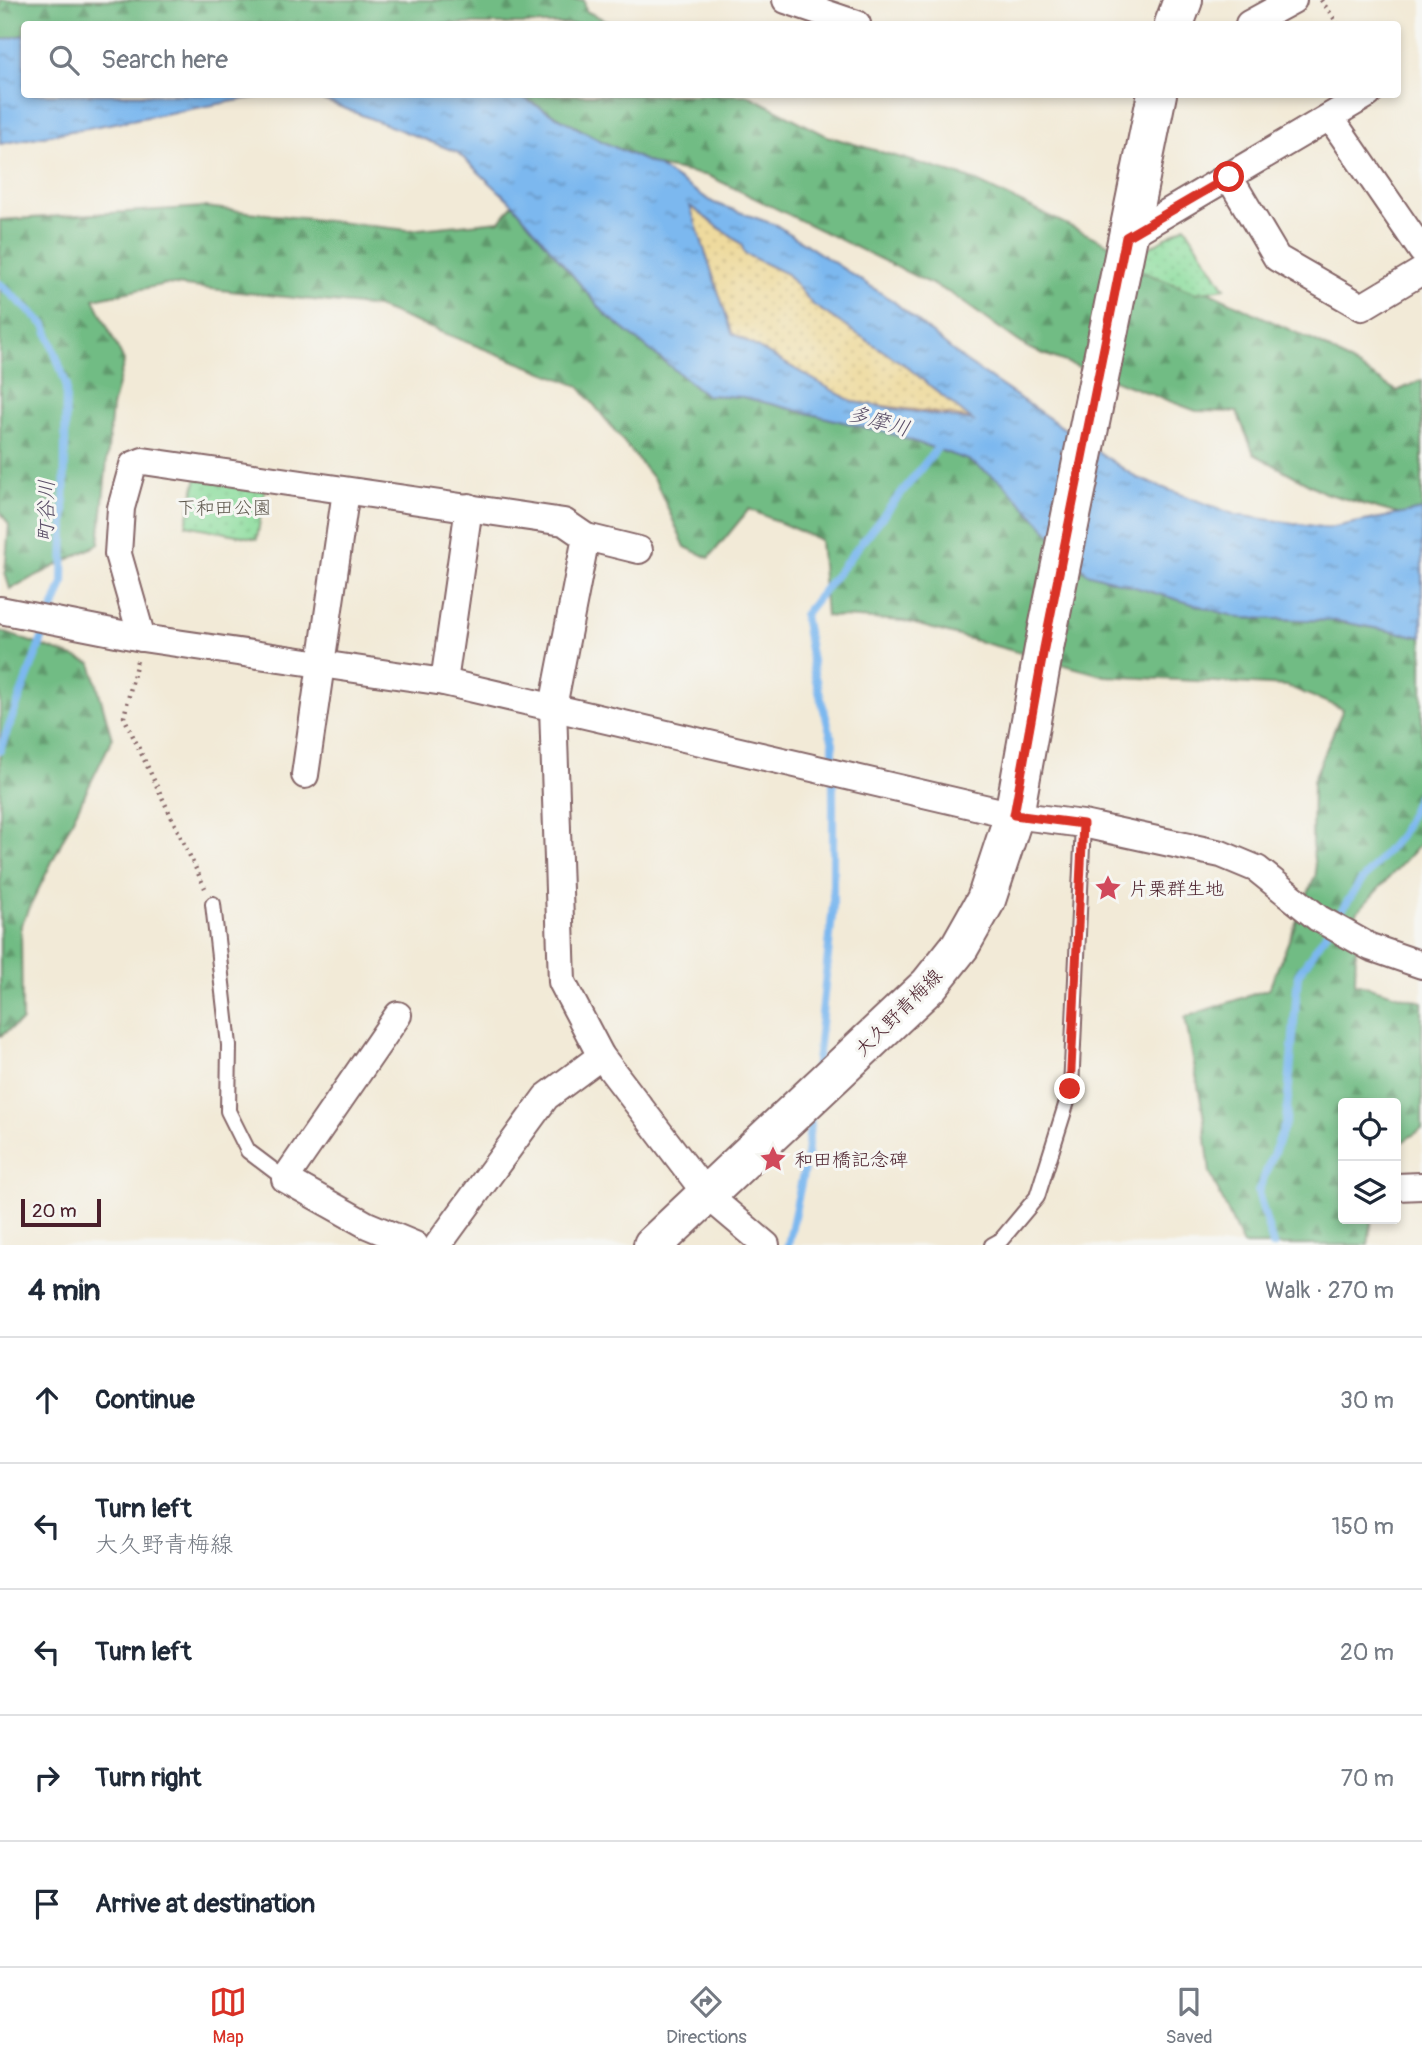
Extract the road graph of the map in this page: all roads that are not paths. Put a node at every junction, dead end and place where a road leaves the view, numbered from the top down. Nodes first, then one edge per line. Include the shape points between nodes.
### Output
1 (786, 0) edge
2 (1183, 0) edge
3 (1293, 0) edge
4 (848, 21) edge
5 (1175, 21) edge
6 (1254, 21) edge
7 (1156, 98) edge
8 (1361, 98) edge
9 (1330, 117) junction
10 (1229, 177) junction
11 (1124, 249) junction
12 (1422, 251) edge
13 (1422, 271) edge
14 (346, 491) junction
15 (469, 507) junction
16 (586, 537) junction
17 (639, 550) dead end
18 (0, 610) edge
19 (142, 638) junction
20 (322, 665) junction
21 (444, 682) junction
22 (553, 707) junction
23 (305, 775) dead end
24 (1014, 815) junction
25 (1083, 824) junction
26 (213, 904) road end
27 (1422, 965) edge
28 (398, 1015) dead end
29 (601, 1056) junction
30 (285, 1179) junction
31 (1422, 1186) edge
32 (1401, 1187) edge
33 (707, 1195) junction
34 (415, 1245) edge
35 (438, 1245) edge
36 (653, 1245) edge
37 (766, 1245) edge
38 (992, 1245) edge

1 - 4 street
2 - 5 main road
3 - 6 street
7 - 11 main road, 大久野青梅線
8 - 9 street
9 - 10 street
9 - 12 street
10 - 11 street
10 - 13 street via 1277,258 1362,307
11 - 24 main road, 大久野青梅線
14 - 15 street
14 - 19 street via 143,460 133,466 121,508 118,554
14 - 20 street
15 - 16 street via 564,523
15 - 21 street
16 - 17 street
16 - 22 street
18 - 19 street
19 - 20 street
20 - 21 street
20 - 23 street
21 - 22 street
22 - 24 street
22 - 29 street via 562,982
24 - 25 street
24 - 33 main road, 大久野青梅線 via 986,900 960,946 929,985
25 - 27 street via 1221,854 1258,869 1318,918 1370,947
25 - 38 lane via 1070,1089 1037,1197
26 - 30 lane via 229,1045 228,1111 248,1151
28 - 30 street
29 - 33 street
29 - 35 street via 546,1097
30 - 34 street via 367,1225
31 - 32 street
33 - 36 main road, 大久野青梅線
33 - 37 street

